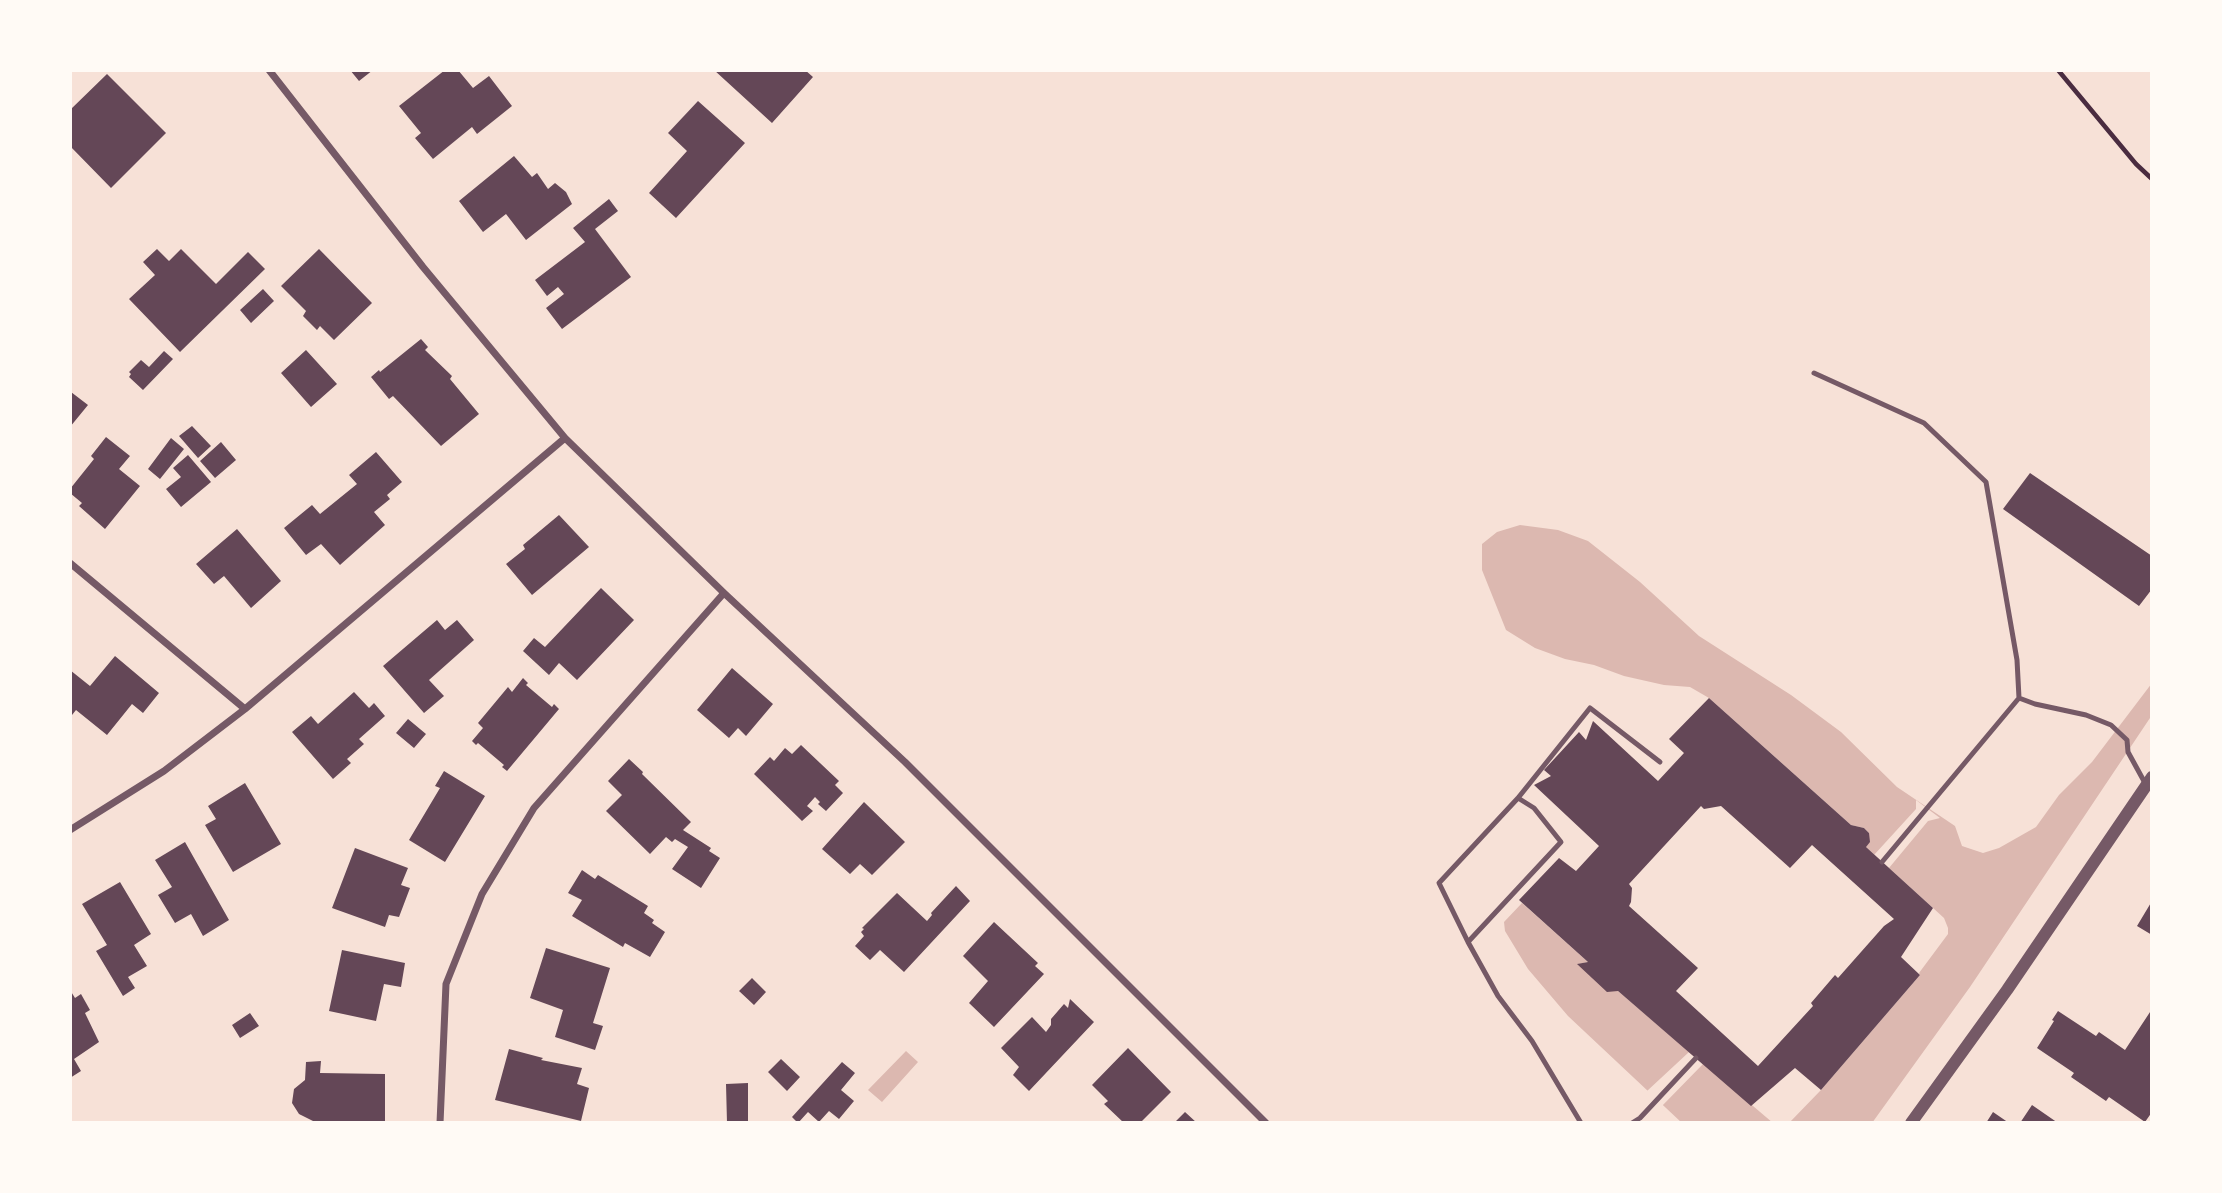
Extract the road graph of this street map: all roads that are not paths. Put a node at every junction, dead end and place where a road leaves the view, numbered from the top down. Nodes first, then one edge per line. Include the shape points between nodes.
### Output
1 (268, 70) edge
2 (1814, 373) dead end
3 (565, 438) junction
4 (70, 563) edge
5 (724, 593) junction
6 (2019, 698) junction
7 (245, 709) junction
8 (1660, 762) dead end
9 (2149, 782) edge
10 (1518, 798) junction
11 (70, 830) edge
12 (1882, 862) dead end
13 (1468, 942) junction
14 (1696, 1058) dead end
15 (440, 1123) edge
16 (1266, 1123) edge
17 (1581, 1123) edge
18 (1632, 1123) edge
19 (1911, 1123) edge

1 - 3 street
2 - 6 lane via 1924,423 1986,482 2017,660
3 - 5 street
3 - 7 street
4 - 7 street
5 - 15 street via 534,808 482,894 446,984
5 - 16 street via 905,762
6 - 9 lane via 2111,725 2127,740 2128,752
6 - 12 lane
7 - 11 street via 164,771
8 - 10 lane via 1590,708
9 - 19 street
10 - 13 lane via 1438,883
10 - 13 lane via 1534,808 1561,842
13 - 17 lane
14 - 18 lane

